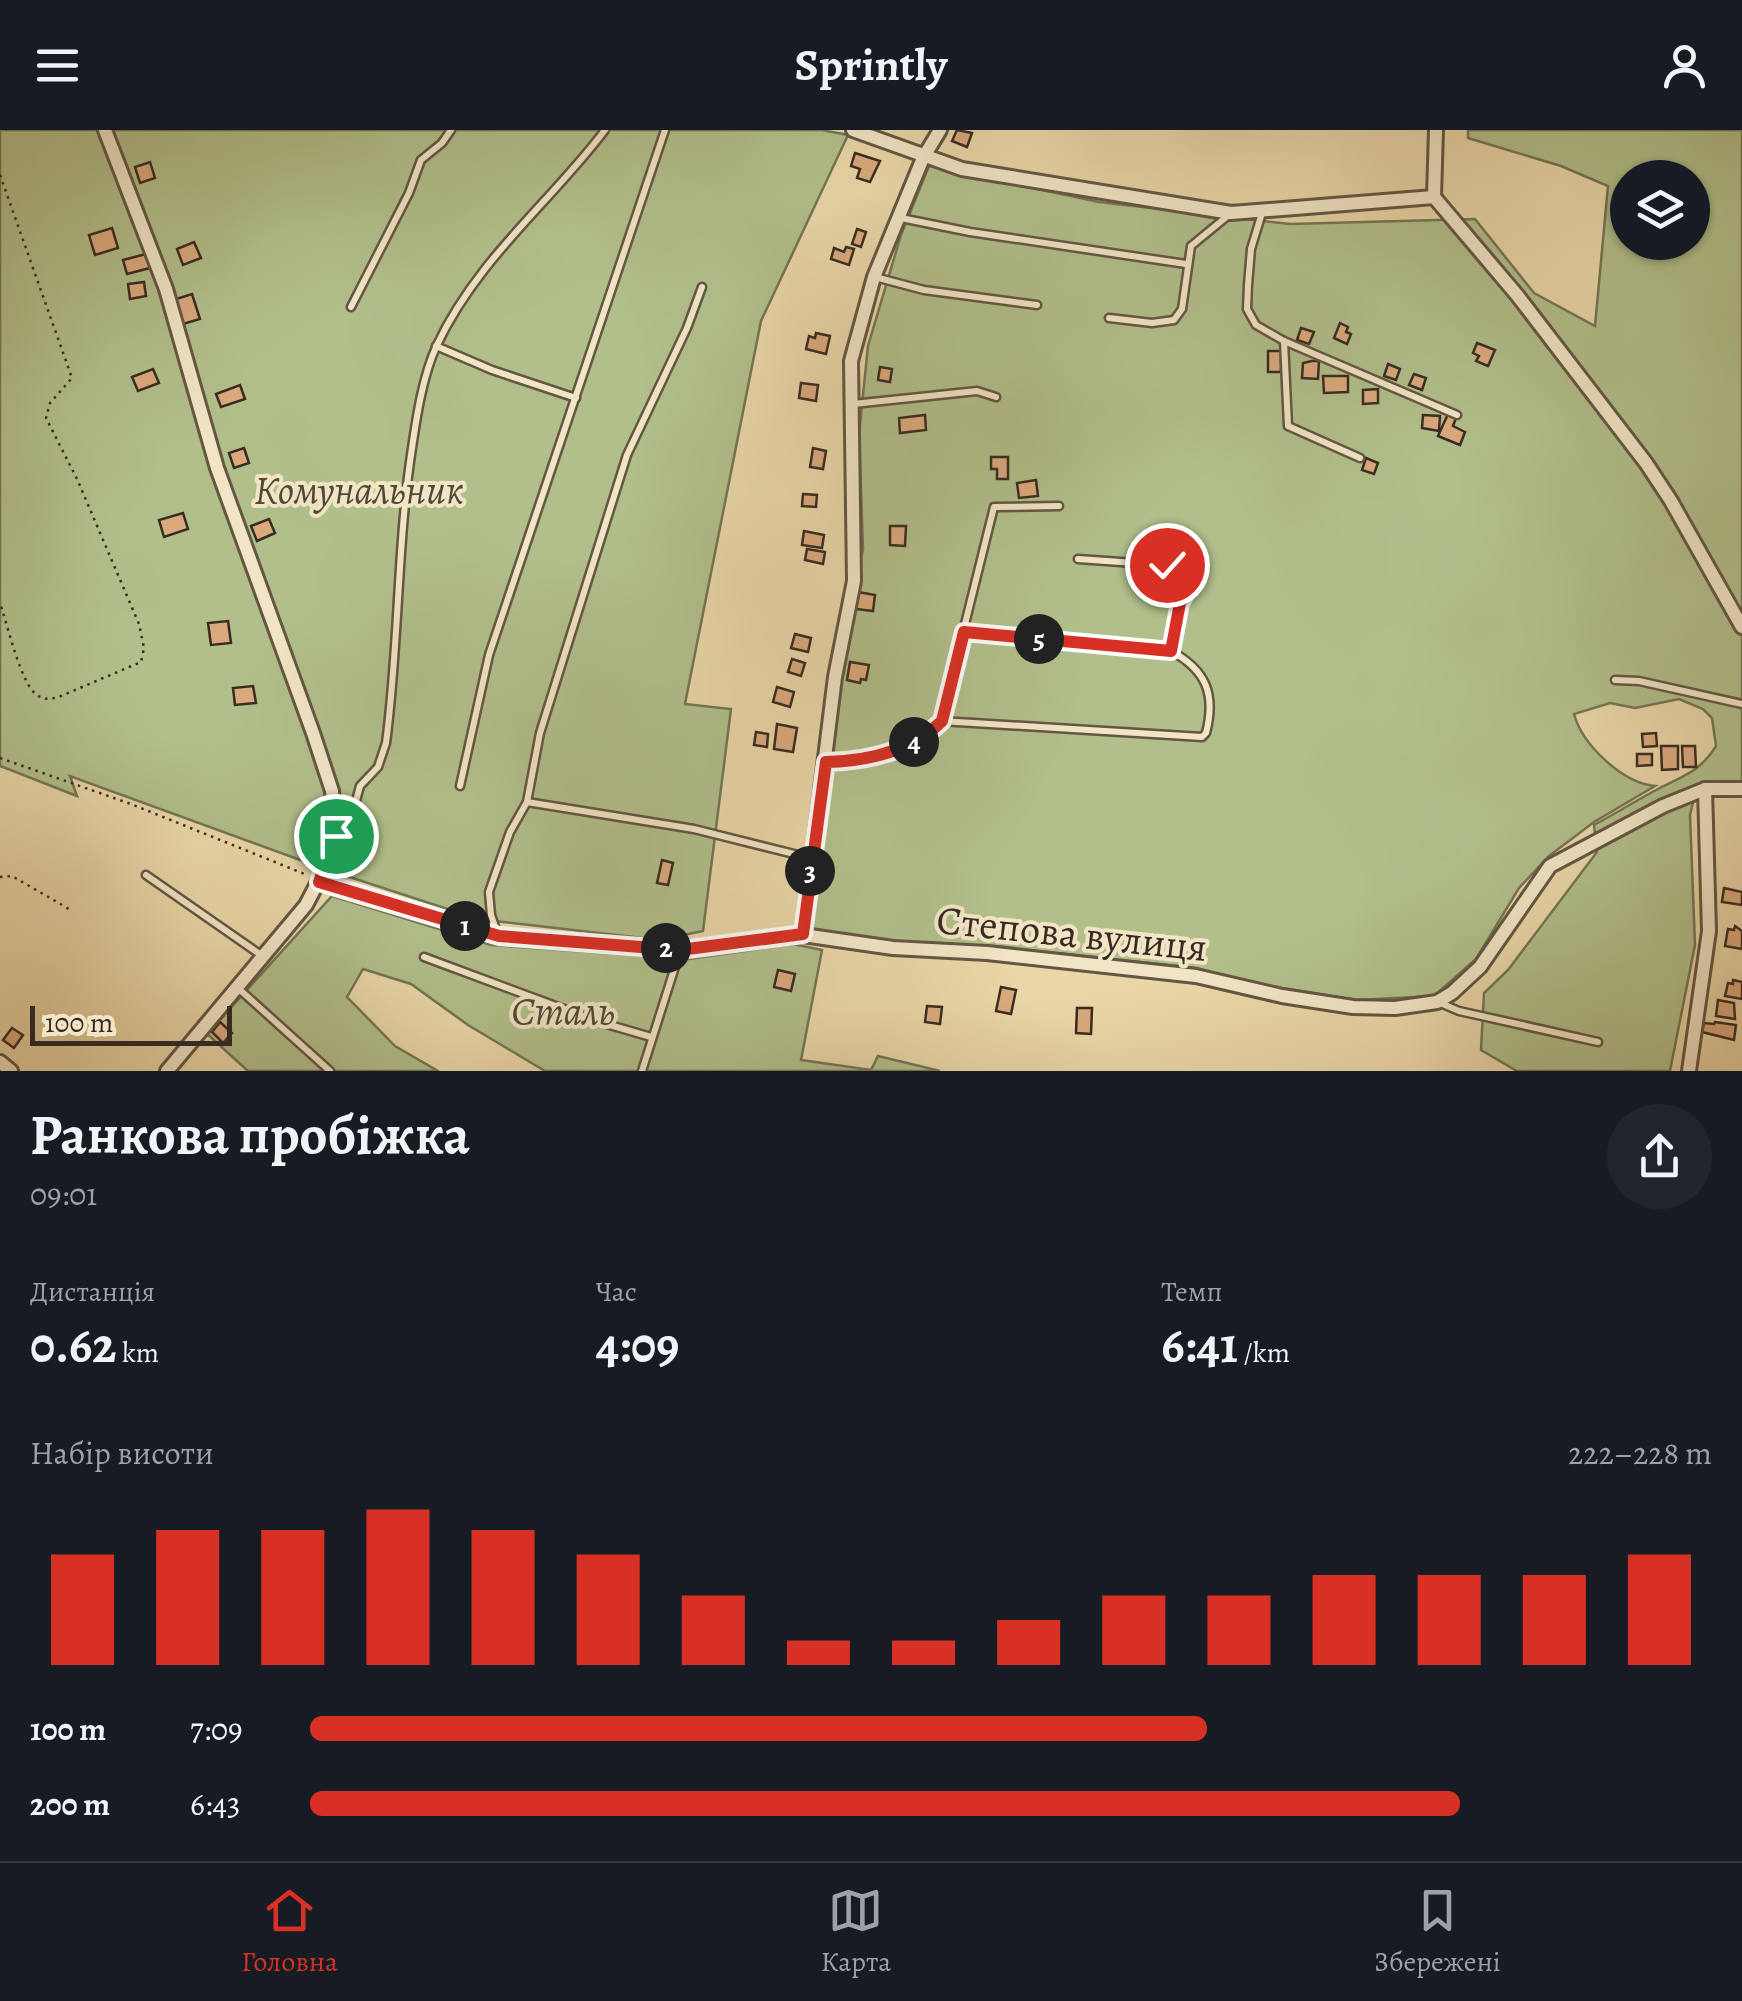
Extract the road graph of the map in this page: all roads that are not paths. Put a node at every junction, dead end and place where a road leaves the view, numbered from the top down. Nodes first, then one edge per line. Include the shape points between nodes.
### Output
1 (105, 130) edge
2 (451, 130) edge
3 (606, 130) edge
4 (665, 130) edge
5 (854, 130) edge
6 (940, 130) edge
7 (1436, 130) edge
8 (923, 158) junction
9 (1434, 197) junction
10 (1262, 212) junction
11 (1231, 214) junction
12 (898, 217) junction
13 (1186, 264) junction
14 (874, 277) junction
15 (702, 288) dead end
16 (1037, 305) dead end
17 (351, 307) dead end
18 (1109, 318) dead end
19 (1284, 341) junction
20 (436, 346) junction
21 (996, 397) dead end
22 (576, 398) junction
23 (851, 404) junction
24 (1456, 416) dead end
25 (1360, 458) dead end
26 (1058, 506) dead end
27 (1078, 558) dead end
28 (1742, 626) edge
29 (964, 632) junction
30 (1171, 651) junction
31 (1616, 680) dead end
32 (1742, 704) edge
33 (942, 721) junction
34 (826, 762) junction
35 (460, 786) dead end
36 (1706, 789) junction
37 (1742, 789) edge
38 (527, 802) junction
39 (336, 836) junction
40 (812, 858) junction
41 (146, 874) dead end
42 (319, 882) junction
43 (803, 934) junction
44 (499, 936) junction
45 (680, 950) junction
46 (262, 956) junction
47 (424, 958) dead end
48 (239, 989) junction
49 (1437, 1002) junction
50 (651, 1036) junction
51 (1598, 1042) dead end
52 (0, 1062) edge
53 (11, 1071) edge
54 (168, 1071) edge
55 (330, 1071) edge
56 (642, 1071) edge
57 (1689, 1071) edge

1 - 39 street via 166,288 216,468 332,791
2 - 17 lane via 421,160
3 - 20 lane via 525,218
4 - 22 lane
5 - 8 street
6 - 8 street
7 - 9 street
8 - 11 street
8 - 12 street
9 - 10 street
9 - 28 street via 1646,463
10 - 11 street
10 - 19 lane via 1247,309 1256,325
11 - 13 lane via 1191,246
12 - 13 lane
12 - 14 street
13 - 18 lane via 1182,309 1174,320
14 - 16 lane
14 - 23 street via 851,362
15 - 38 lane via 628,455 540,733
19 - 24 lane
19 - 25 lane via 1288,426
20 - 22 lane
20 - 39 lane via 406,489 386,743 378,767 360,786 351,819
21 - 23 lane via 977,391
22 - 35 lane via 489,654
23 - 34 street via 854,581
26 - 29 lane via 994,507
27 - 30 lane via 1192,567
29 - 30 lane
29 - 33 lane
30 - 33 lane via 1197,667 1206,686 1208,726 1202,737
31 - 32 lane
33 - 34 lane via 922,739 878,756
34 - 40 street
36 - 37 street
36 - 49 street via 1550,866 1480,967
36 - 57 street via 1709,931
38 - 40 lane via 694,829
38 - 44 lane via 490,892
39 - 42 street
40 - 43 street
41 - 46 lane
42 - 44 street, Степова вулиця
42 - 46 street
43 - 45 street, Степова вулиця
43 - 49 street, Степова вулиця via 1196,976 1353,1007
44 - 45 street, Степова вулиця
45 - 50 lane
46 - 48 street
47 - 50 lane
48 - 54 street
48 - 55 lane
49 - 51 lane
50 - 56 lane
52 - 53 street

